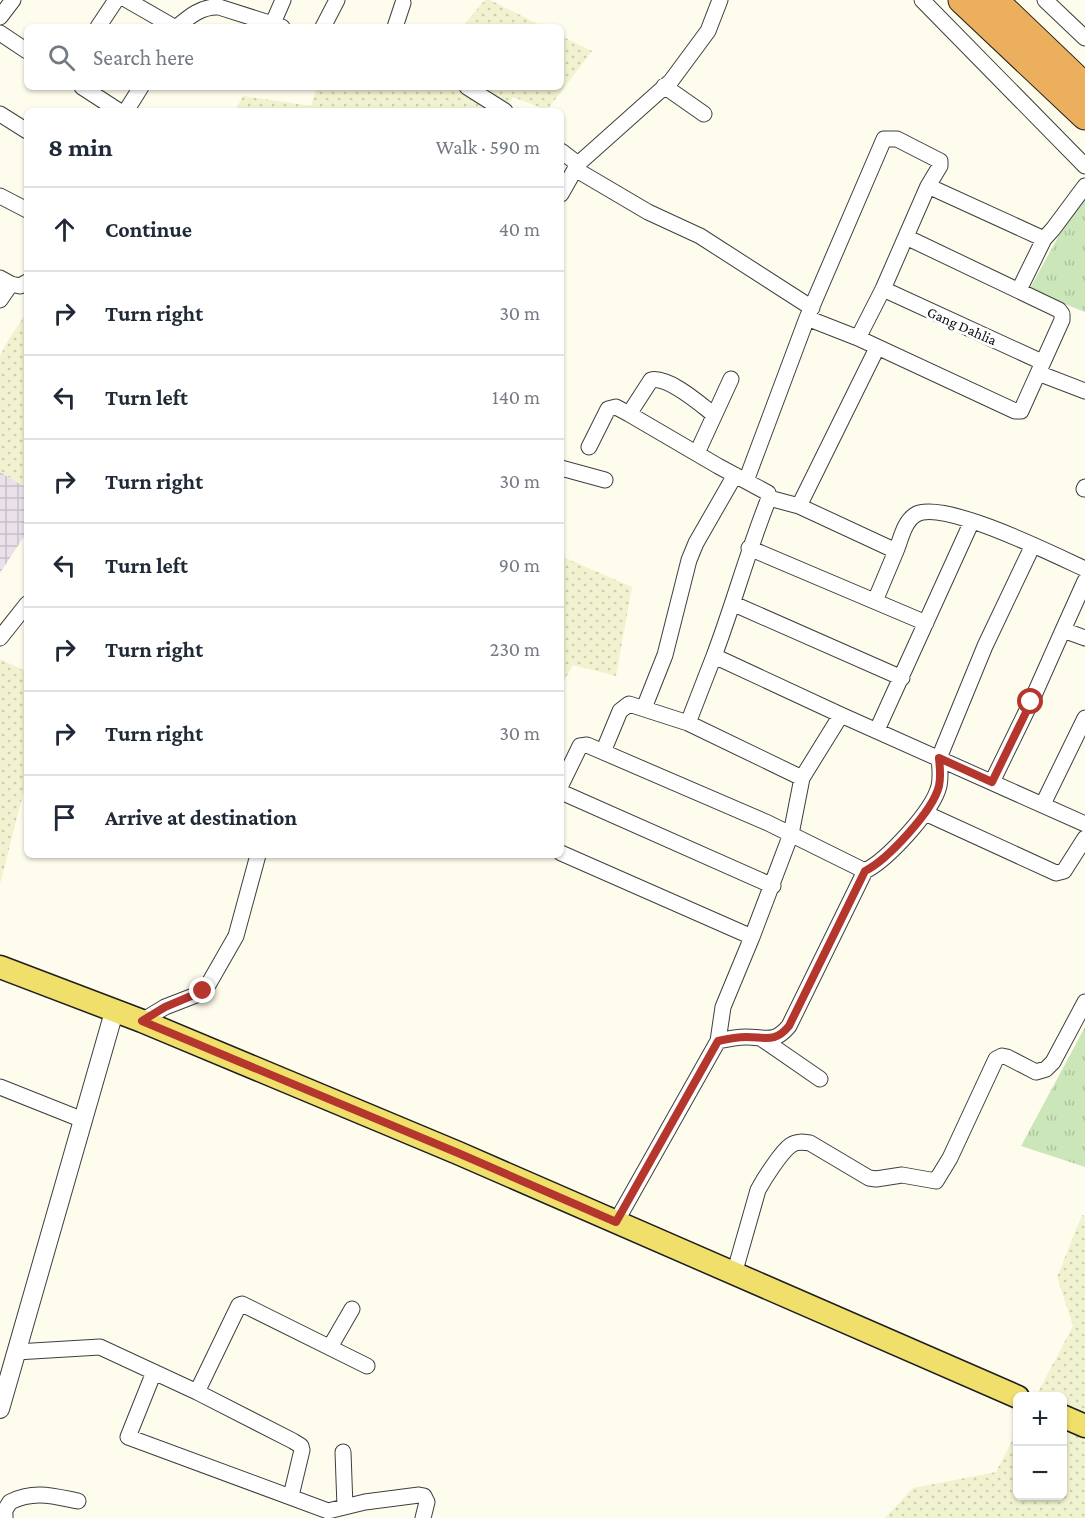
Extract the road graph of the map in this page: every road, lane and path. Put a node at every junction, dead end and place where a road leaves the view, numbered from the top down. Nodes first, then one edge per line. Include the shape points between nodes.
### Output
1 (14, 0) edge
2 (116, 0) edge
3 (127, 0) edge
4 (283, 0) edge
5 (337, 0) edge
6 (720, 0) edge
7 (922, 0) edge
8 (962, 0) edge
9 (994, 0) edge
10 (1045, 0) edge
11 (403, 3) dead end
12 (0, 17) edge
13 (100, 24) edge
14 (171, 24) edge
15 (180, 24) edge
16 (274, 24) edge
17 (278, 24) edge
18 (325, 24) edge
19 (396, 24) edge
20 (0, 33) edge
21 (1085, 38) edge
22 (24, 49) edge
23 (664, 86) junction
24 (1085, 87) edge
25 (87, 90) edge
26 (139, 90) edge
27 (472, 90) edge
28 (114, 108) edge
29 (128, 108) edge
30 (500, 108) edge
31 (0, 114) edge
32 (704, 114) dead end
33 (1085, 116) edge
34 (24, 129) edge
35 (564, 154) edge
36 (577, 166) junction
37 (1085, 166) edge
38 (928, 186) junction
39 (1085, 186) edge
40 (564, 189) edge
41 (0, 196) edge
42 (24, 208) edge
43 (906, 237) junction
44 (1044, 239) junction
45 (6, 281) edge
46 (24, 284) edge
47 (883, 290) junction
48 (1019, 290) junction
49 (0, 300) edge
50 (810, 313) junction
51 (858, 338) junction
52 (877, 348) junction
53 (1040, 367) junction
54 (731, 379) dead end
55 (1085, 392) edge
56 (630, 414) junction
57 (713, 414) junction
58 (589, 447) dead end
59 (697, 453) junction
60 (564, 469) edge
61 (740, 478) junction
62 (605, 480) dead end
63 (769, 498) junction
64 (799, 506) junction
65 (972, 521) junction
66 (1033, 545) junction
67 (749, 548) junction
68 (896, 551) junction
69 (1085, 569) edge
70 (1085, 581) edge
71 (875, 601) junction
72 (734, 604) junction
73 (24, 608) edge
74 (926, 623) junction
75 (1063, 630) junction
76 (0, 638) edge
77 (1085, 638) edge
78 (714, 656) junction
79 (902, 678) junction
80 (644, 708) junction
81 (841, 715) junction
82 (1085, 718) edge
83 (688, 723) junction
84 (877, 730) junction
85 (603, 752) junction
86 (939, 758) junction
87 (564, 778) edge
88 (802, 778) junction
89 (992, 782) junction
90 (564, 793) edge
91 (1043, 804) junction
92 (925, 813) junction
93 (1085, 824) edge
94 (791, 834) junction
95 (1085, 838) edge
96 (564, 854) edge
97 (257, 858) edge
98 (865, 871) junction
99 (773, 886) junction
100 (752, 937) junction
101 (0, 967) edge
102 (1085, 1002) edge
103 (129, 1017) junction
104 (762, 1039) junction
105 (718, 1041) junction
106 (820, 1078) dead end
107 (0, 1087) edge
108 (83, 1120) junction
109 (616, 1222) junction
110 (734, 1274) junction
111 (352, 1309) dead end
112 (330, 1347) junction
113 (16, 1352) junction
114 (367, 1366) dead end
115 (154, 1372) junction
116 (197, 1392) junction
117 (1013, 1395) edge
118 (2, 1399) edge
119 (1067, 1418) edge
120 (1085, 1426) edge
121 (342, 1452) dead end
122 (291, 1496) junction
123 (78, 1501) dead end
124 (345, 1507) junction
125 (327, 1515) edge
126 (5, 1518) edge
127 (423, 1518) edge

1 - 12 street
2 - 13 street
3 - 14 street
4 - 17 street
5 - 18 street
6 - 23 street via 708,31
7 - 37 street
8 - 33 highway
9 - 24 highway
10 - 21 street
11 - 19 street
15 - 16 street via 212,7
20 - 22 street
23 - 32 street
23 - 36 street
25 - 28 street
26 - 29 street
27 - 30 street
31 - 34 street
35 - 36 street
36 - 40 street
36 - 50 street via 648,212 700,236
38 - 43 street
38 - 44 street
38 - 50 street via 940,161 897,139 884,139
39 - 44 street
41 - 42 street
43 - 47 street
43 - 48 street
44 - 48 street
45 - 46 street
45 - 49 street
47 - 51 street
47 - 53 street, Gang Dahlia
48 - 53 street via 1062,314
50 - 51 street
50 - 61 street
51 - 52 street
52 - 53 street via 1015,411 1024,408
52 - 64 street
53 - 55 street, Gang Dahlia
54 - 57 street
56 - 57 street via 655,379 688,395
56 - 58 street via 616,406 608,409
56 - 59 street
57 - 59 street
59 - 61 street
60 - 62 street
61 - 63 street via 768,493
61 - 80 street via 696,543 665,655
63 - 64 street
63 - 67 street
64 - 68 street
65 - 66 street
65 - 68 street via 921,512 908,522
65 - 74 street
66 - 69 street
66 - 86 street via 985,646
67 - 71 street
67 - 72 street
68 - 71 street
70 - 75 street
71 - 74 street
72 - 78 street
72 - 79 street
73 - 76 street
74 - 79 street
75 - 77 street
75 - 89 street
78 - 81 street
78 - 83 street
79 - 84 street
80 - 83 street
80 - 85 street via 634,704 620,711
81 - 84 street
81 - 88 street
82 - 91 street
83 - 88 street
84 - 86 street
85 - 87 street via 580,746
85 - 94 street
86 - 89 street
86 - 92 street via 939,787
88 - 94 street
89 - 91 street
90 - 99 street
91 - 93 street
92 - 95 street via 1056,873 1064,871
92 - 98 street via 880,862
94 - 98 street
94 - 99 street
96 - 100 street
97 - 103 street via 236,936 208,986 196,995
98 - 104 street via 789,1026 780,1036
99 - 100 street
100 - 105 street via 723,1007
101 - 103 main road
102 - 110 street via 1046,1069 1036,1072 1007,1057 996,1059 936,1181 902,1175 869,1178 810,1143 791,1145 758,1190
103 - 108 street
103 - 109 main road
104 - 105 street
104 - 106 street
105 - 109 street
107 - 108 street
108 - 113 street
109 - 110 main road
110 - 117 main road
111 - 112 street
112 - 114 street
112 - 116 street via 239,1305
113 - 115 street via 100,1347
113 - 118 street
115 - 116 street
115 - 122 street via 128,1437
116 - 122 street via 301,1446
119 - 120 main road
121 - 124 street
122 - 125 street
123 - 126 street via 33,1494 10,1502
124 - 125 street
124 - 127 street via 419,1495 426,1502

